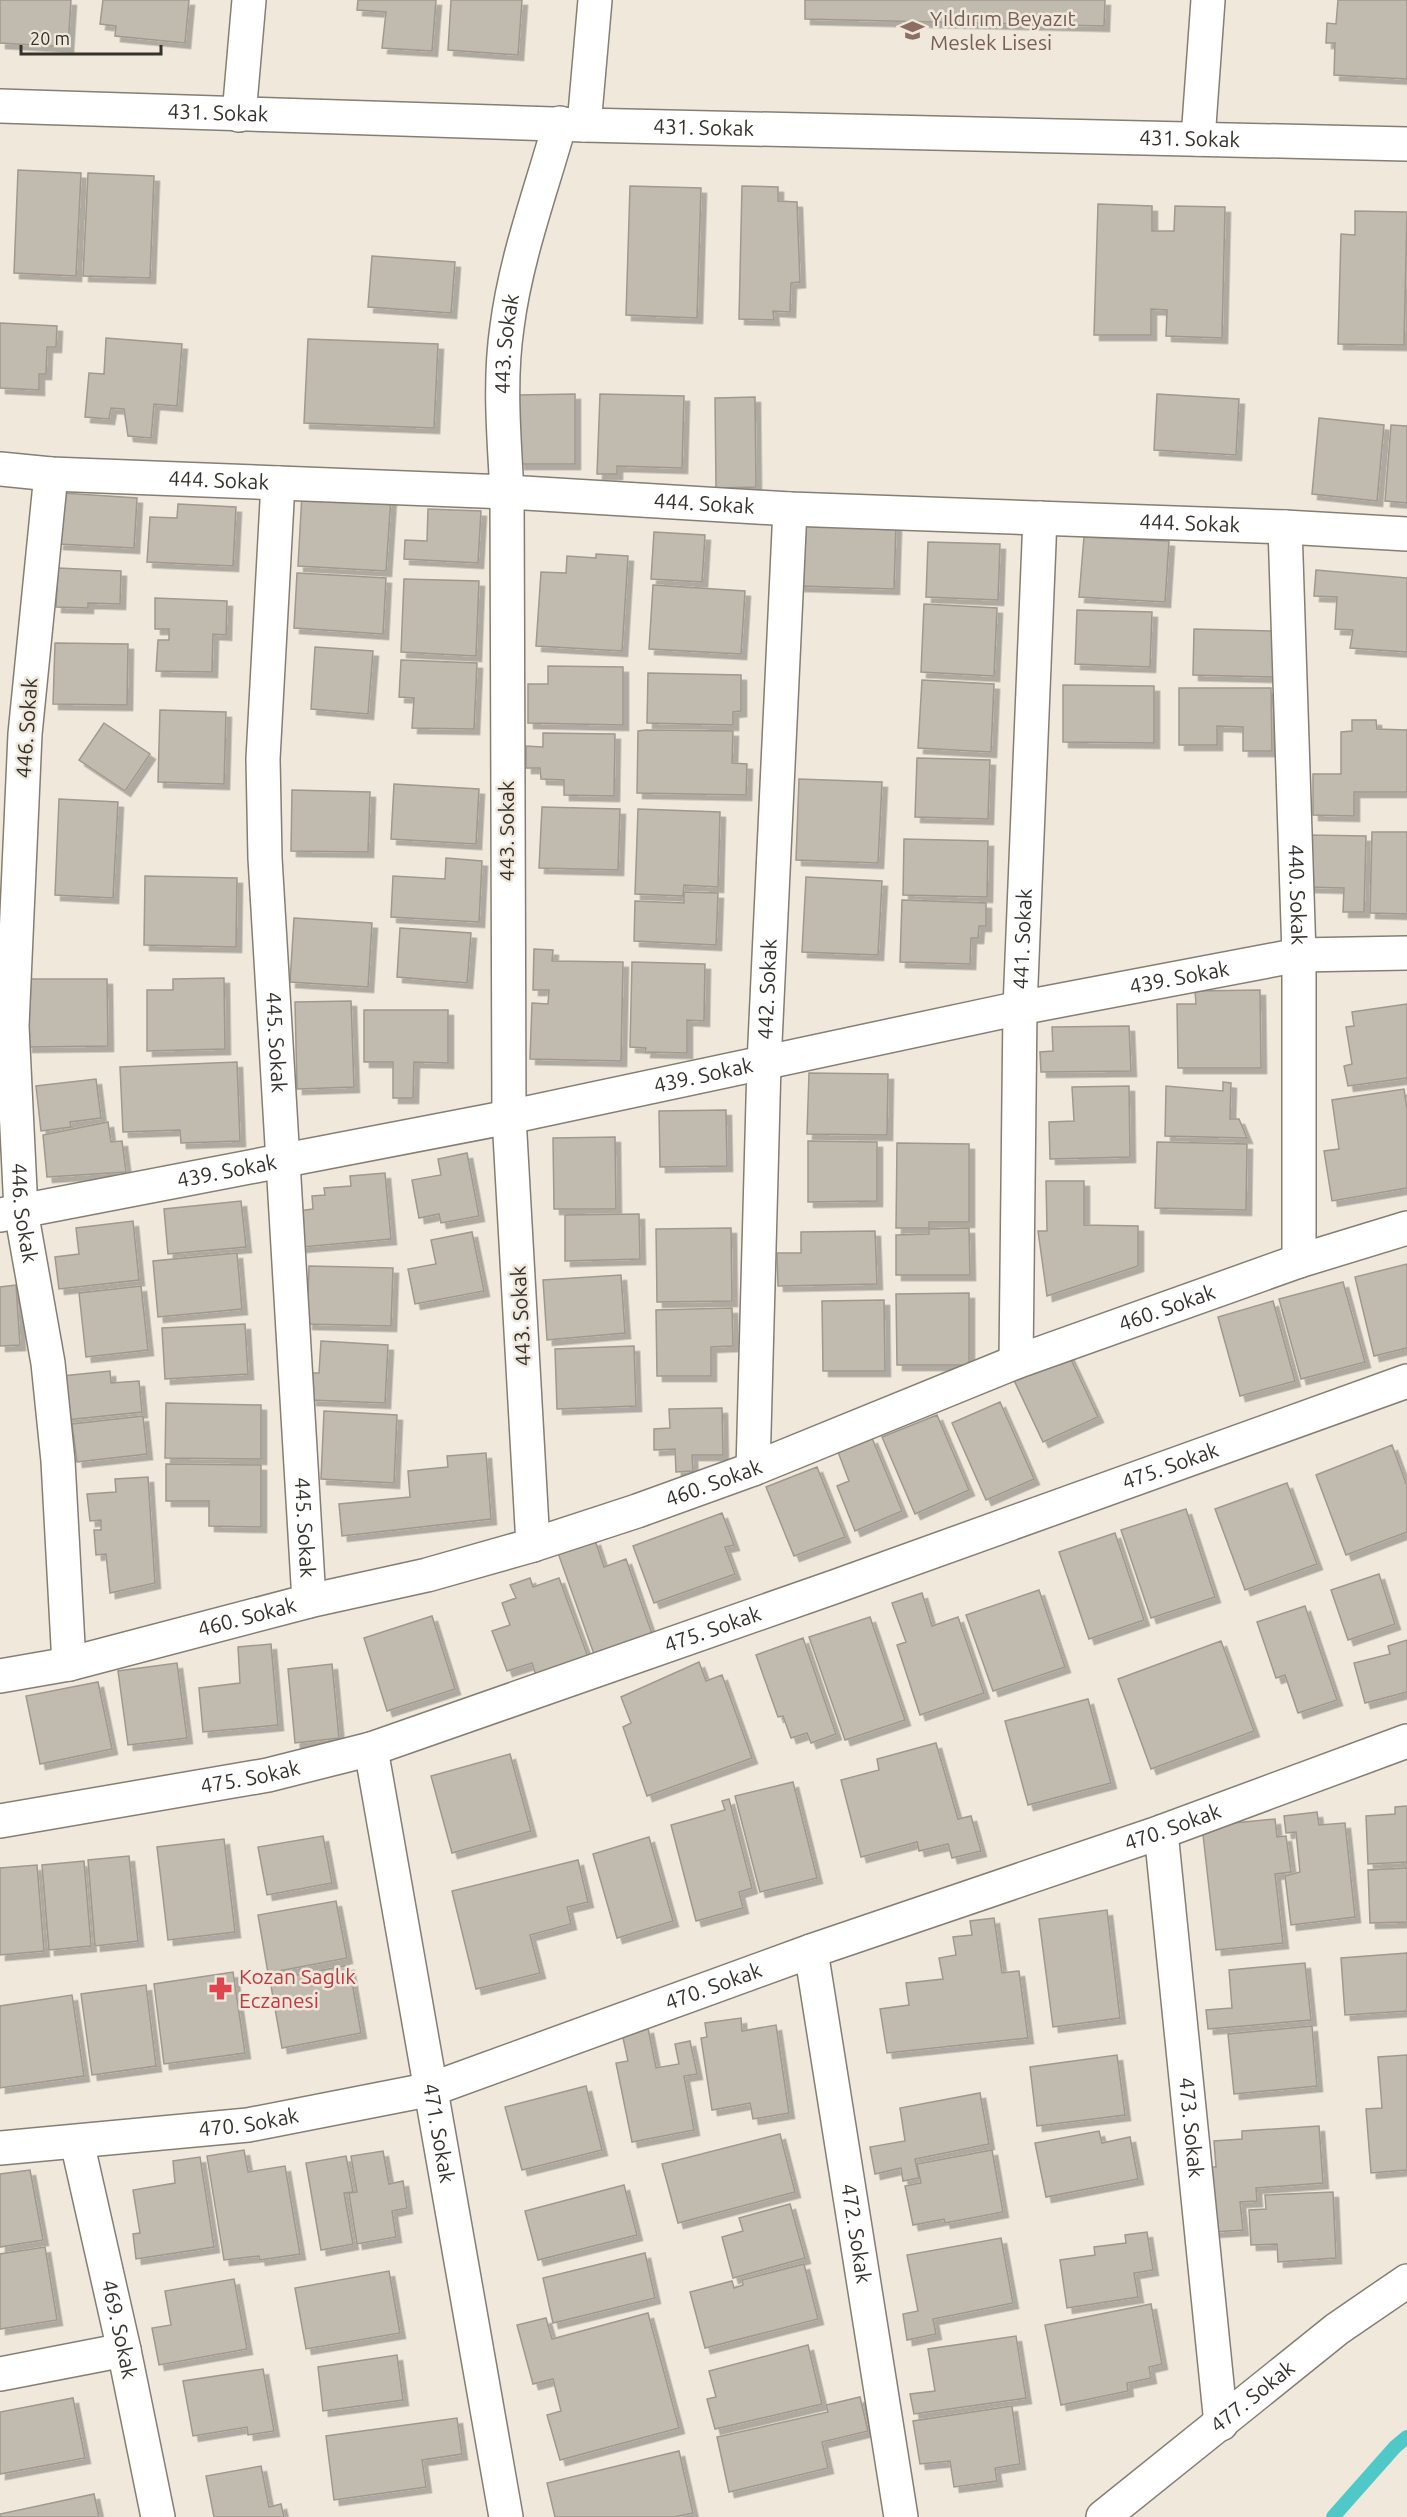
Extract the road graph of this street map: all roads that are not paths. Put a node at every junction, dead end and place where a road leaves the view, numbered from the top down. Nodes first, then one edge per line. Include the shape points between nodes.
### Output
1 (249, 0) edge
2 (595, 0) edge
3 (1208, 0) edge
4 (0, 106) edge
5 (238, 115) junction
6 (572, 124) junction
7 (1198, 139) junction
8 (1407, 144) edge
9 (0, 469) edge
10 (51, 474) junction
11 (278, 483) junction
12 (507, 492) junction
13 (790, 509) junction
14 (1040, 518) junction
15 (1285, 527) junction
16 (1407, 534) edge
17 (1407, 953) edge
18 (1299, 956) junction
19 (1020, 1008) junction
20 (764, 1064) junction
21 (508, 1117) junction
22 (283, 1162) junction
23 (10, 1213) edge
24 (1407, 1228) edge
25 (1299, 1261) junction
26 (1016, 1362) junction
27 (1407, 1381) edge
28 (753, 1469) junction
29 (533, 1545) junction
30 (309, 1602) junction
31 (69, 1664) junction
32 (0, 1676) edge
33 (1407, 1742) edge
34 (371, 1749) junction
35 (0, 1821) edge
36 (1161, 1832) junction
37 (812, 1951) junction
38 (432, 2089) junction
39 (76, 2142) junction
40 (0, 2148) edge
41 (1407, 2281) edge
42 (124, 2350) junction
43 (0, 2374) edge
44 (1221, 2424) junction
45 (158, 2517) edge
46 (506, 2517) edge
47 (901, 2517) edge
48 (1103, 2517) edge

1 - 5 street
2 - 6 street, 443. Sokak
3 - 7 street
4 - 5 street, 431. Sokak
5 - 6 street, 431. Sokak
6 - 7 street, 431. Sokak
6 - 12 street, 443. Sokak via 519,261 506,328 503,401
7 - 8 street, 431. Sokak
9 - 10 street, 444. Sokak
10 - 11 street, 444. Sokak
10 - 23 street, 446. Sokak via 26,734 18,874
11 - 12 street, 444. Sokak
11 - 22 street, 445. Sokak via 263,759
12 - 13 street, 444. Sokak
12 - 21 street, 443. Sokak
13 - 14 street, 444. Sokak
13 - 20 street, 442. Sokak
14 - 15 street, 444. Sokak
14 - 19 street, 441. Sokak
15 - 16 street, 444. Sokak
15 - 18 street, 440. Sokak
17 - 18 street, 439. Sokak
18 - 19 street, 439. Sokak
18 - 25 street, 440. Sokak
19 - 20 street, 439. Sokak
19 - 26 street, 441. Sokak
20 - 21 street, 439. Sokak
20 - 28 street, 442. Sokak
21 - 22 street, 439. Sokak
21 - 29 street, 443. Sokak
22 - 23 street, 439. Sokak
22 - 30 street, 445. Sokak
23 - 31 street, 446. Sokak via 50,1385
24 - 25 street, 460. Sokak
25 - 26 street, 460. Sokak
26 - 28 street, 460. Sokak
27 - 34 street, 475. Sokak
28 - 29 street, 460. Sokak
29 - 30 street, 460. Sokak
30 - 31 street, 460. Sokak
31 - 32 street, 460. Sokak
33 - 36 street, 470. Sokak
34 - 35 street, 475. Sokak via 268,1775
34 - 38 street, 471. Sokak
36 - 37 street, 470. Sokak
36 - 44 street, 473. Sokak
37 - 38 street, 470. Sokak
37 - 47 street, 472. Sokak
38 - 39 street, 470. Sokak via 248,2125
38 - 46 street, 471. Sokak
39 - 40 street, 470. Sokak
39 - 42 street, 469. Sokak
41 - 44 street, 477. Sokak via 1337,2330
42 - 43 street
42 - 45 street, 469. Sokak
44 - 48 street, 477. Sokak

